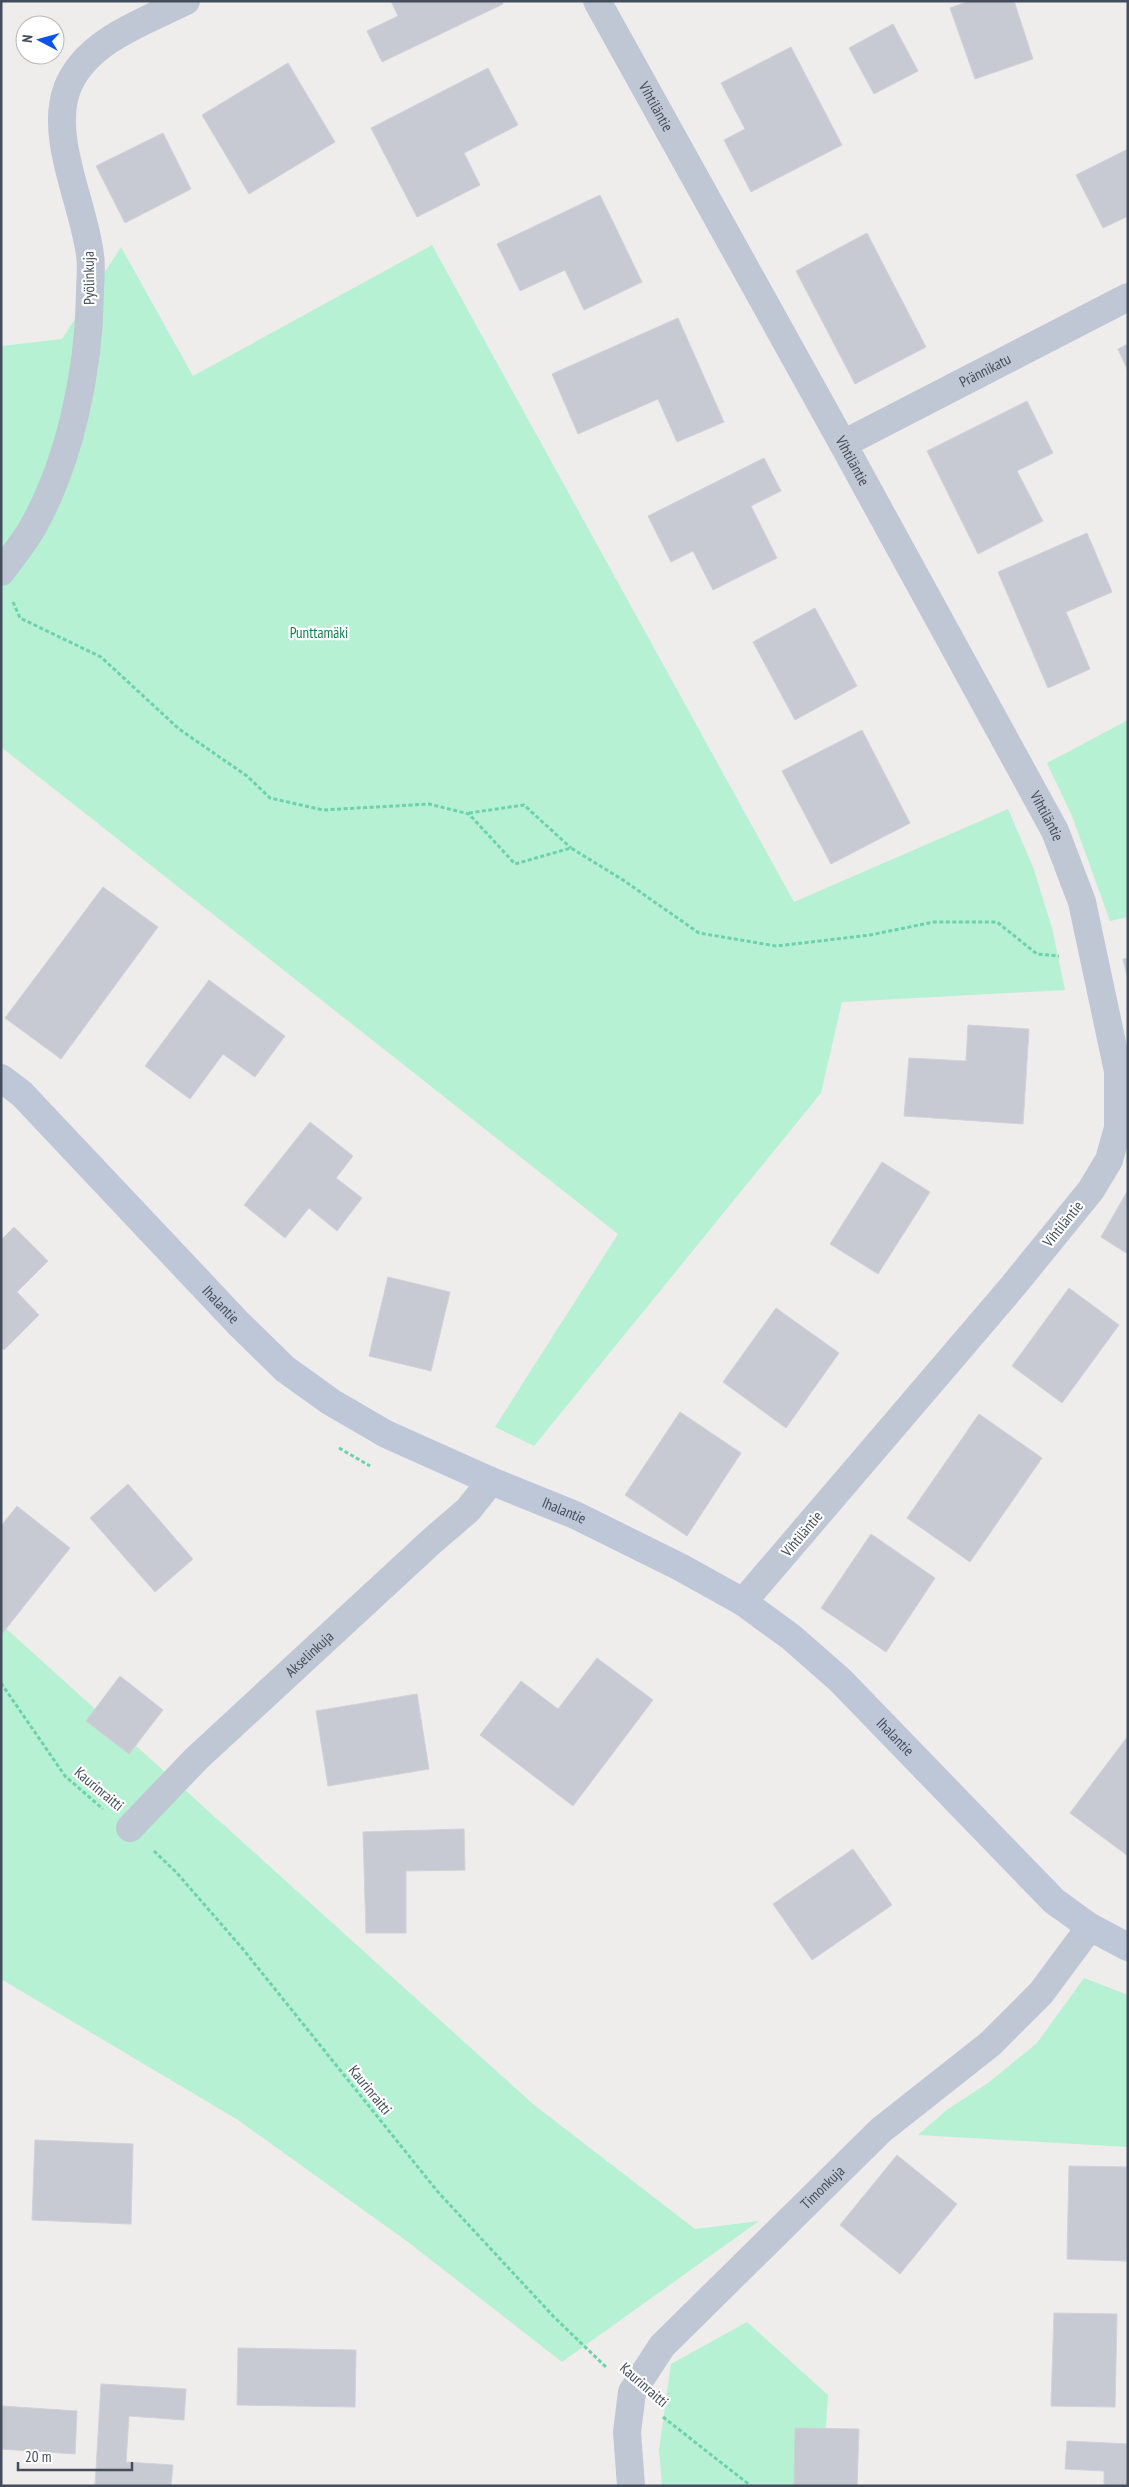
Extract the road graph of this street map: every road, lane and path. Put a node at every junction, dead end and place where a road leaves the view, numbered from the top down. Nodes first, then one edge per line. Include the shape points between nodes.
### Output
1 (186, 1) edge
2 (597, 1) edge
3 (1128, 297) edge
4 (843, 444) junction
5 (5, 583) edge
6 (469, 814) junction
7 (571, 848) junction
8 (1095, 960) junction
9 (1, 1078) edge
10 (1123, 1127) edge
11 (336, 1447) dead end
12 (376, 1469) dead end
13 (491, 1481) junction
14 (743, 1602) junction
15 (1, 1683) edge
16 (130, 1828) junction
17 (1090, 1927) junction
18 (1128, 1947) edge
19 (632, 2392) junction
20 (631, 2486) edge
21 (751, 2486) edge

1 - 5 street, Pyölinkuja via 114,36 84,60 68,89 61,122 66,157 91,256 90,320 84,374 54,481
2 - 4 street, Vihtiläntie
3 - 4 street, Prännikatu
4 - 8 street, Vihtiläntie via 1055,832 1082,902
5 - 6 path via 20,618 101,657 179,729 247,776 270,798 323,810 429,804
6 - 7 path via 524,805
6 - 7 path via 515,864
7 - 8 path via 699,933 776,946 870,935 934,922 997,922 1037,954
8 - 10 street, Vihtiläntie via 1118,1070
9 - 13 street, Ihalantie via 22,1094 238,1323 286,1369 331,1402 386,1434
10 - 14 street, Vihtiläntie via 1091,1190
11 - 12 path
13 - 14 street, Ihalantie via 575,1515
13 - 16 street, Akselinkuja via 468,1510 196,1759
14 - 17 street, Ihalantie via 840,1680 1020,1868 1054,1901
15 - 16 path, Kaurinraitti via 65,1776
16 - 19 path, Kaurinraitti via 176,1872 242,1948 438,2192 554,2317
17 - 18 street, Ihalantie
17 - 19 street, Timonkuja via 1041,1993 990,2044 881,2130 662,2346
19 - 20 street, Timonkuja via 627,2432
19 - 21 path, Kaurinraitti

